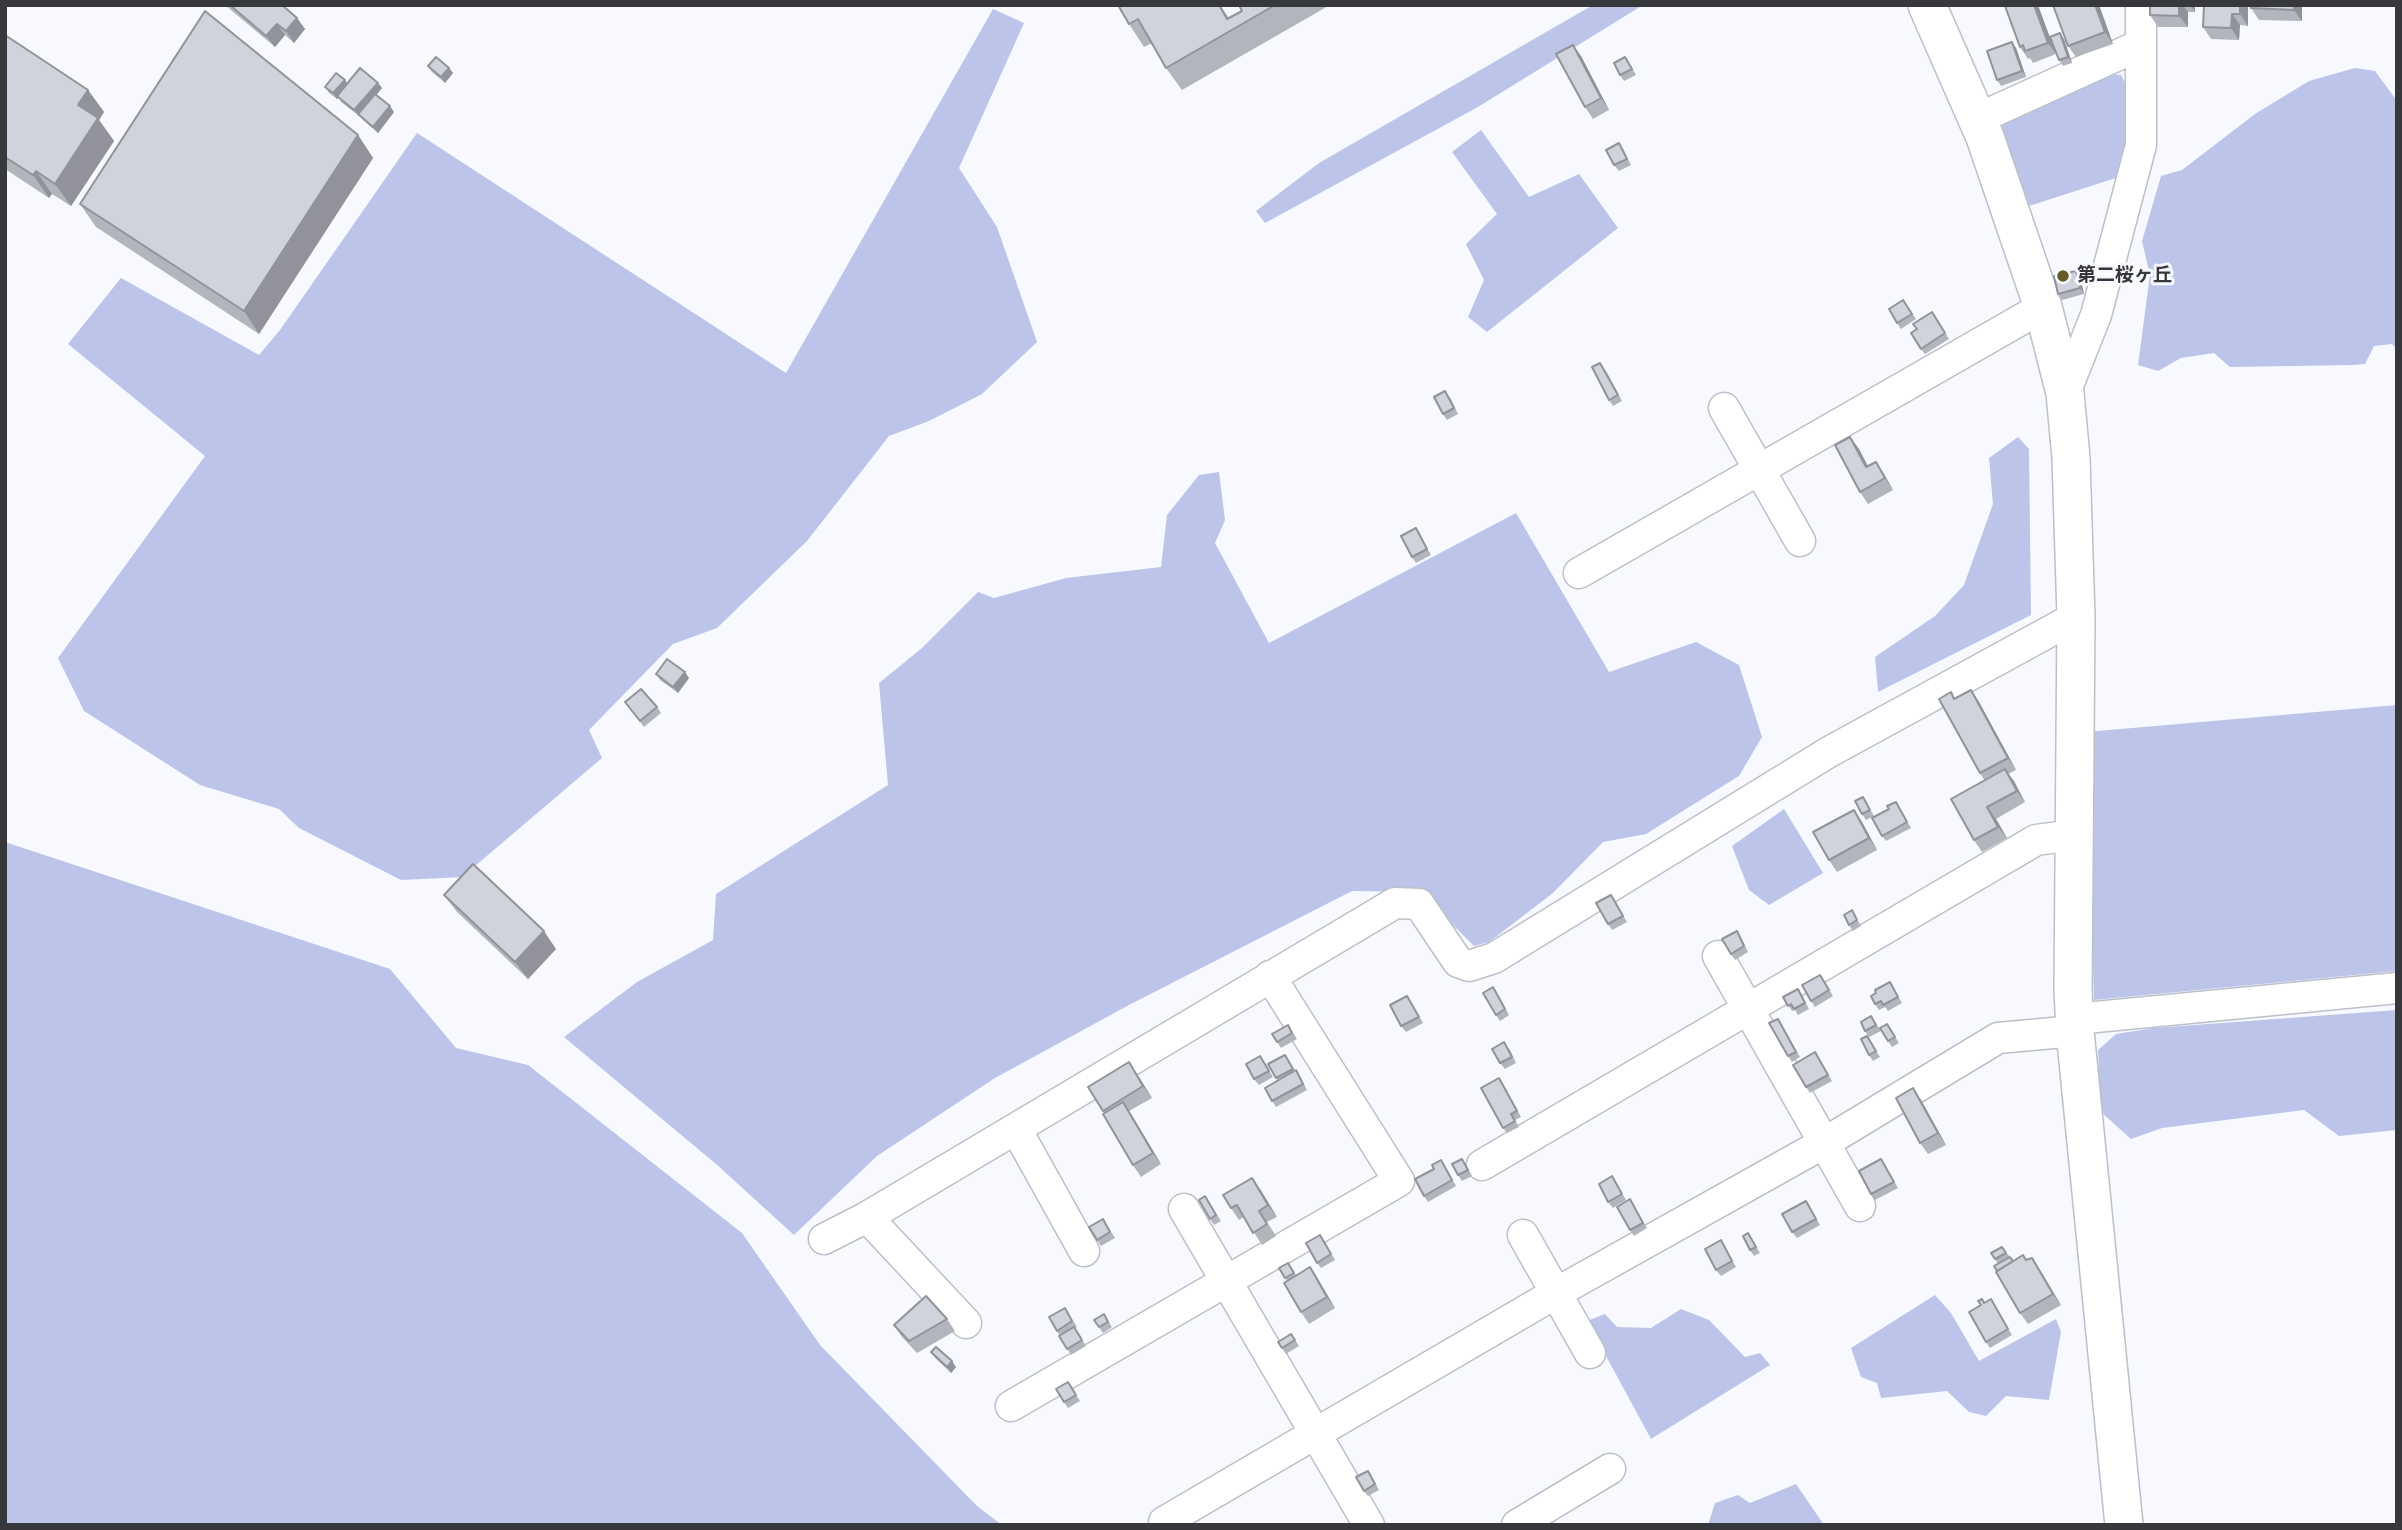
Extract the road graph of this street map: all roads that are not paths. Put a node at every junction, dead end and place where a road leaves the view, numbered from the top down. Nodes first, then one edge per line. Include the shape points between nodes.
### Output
1 (1927, 5) edge
2 (2141, 5) edge
3 (2140, 45) junction
4 (1977, 119) junction
5 (2043, 307) junction
6 (2065, 393) junction
7 (1724, 408) dead end
8 (1759, 470) junction
9 (1800, 541) dead end
10 (1579, 573) dead end
11 (2076, 617) junction
12 (2075, 835) junction
13 (1718, 956) dead end
14 (1270, 976) junction
15 (2397, 988) edge
16 (1748, 1009) junction
17 (2075, 1025) junction
18 (1016, 1129) junction
19 (1824, 1143) junction
20 (1482, 1165) dead end
21 (1860, 1206) dead end
22 (1184, 1209) dead end
23 (867, 1217) junction
24 (1524, 1236) dead end
25 (824, 1238) dead end
26 (1084, 1251) dead end
27 (1227, 1283) junction
28 (1556, 1293) junction
29 (966, 1323) dead end
30 (1590, 1353) dead end
31 (1011, 1406) dead end
32 (1316, 1433) junction
33 (1610, 1469) dead end
34 (1164, 1522) dead end
35 (1368, 1525) edge
36 (1517, 1525) edge
37 (2124, 1525) edge

1 - 4 street
2 - 3 street
3 - 4 street
3 - 6 street via 2141,145 2096,315
4 - 5 street
5 - 6 street
5 - 8 street
6 - 11 street
7 - 8 street
8 - 9 street
8 - 10 street
11 - 12 street
11 - 14 street via 1829,752 1494,958 1469,966 1458,962 1419,904 1395,903
12 - 16 street via 2036,840
12 - 17 street
13 - 16 street
14 - 18 street
14 - 27 street via 1398,1181
15 - 17 street
16 - 19 street
16 - 20 street
17 - 19 street via 1998,1038
17 - 37 street
18 - 23 street
18 - 26 street
19 - 21 street
19 - 28 street
22 - 27 street
23 - 25 street
23 - 29 street
24 - 28 street
27 - 31 street
27 - 32 street
28 - 30 street
28 - 32 street
32 - 34 street
32 - 35 street
33 - 36 street

